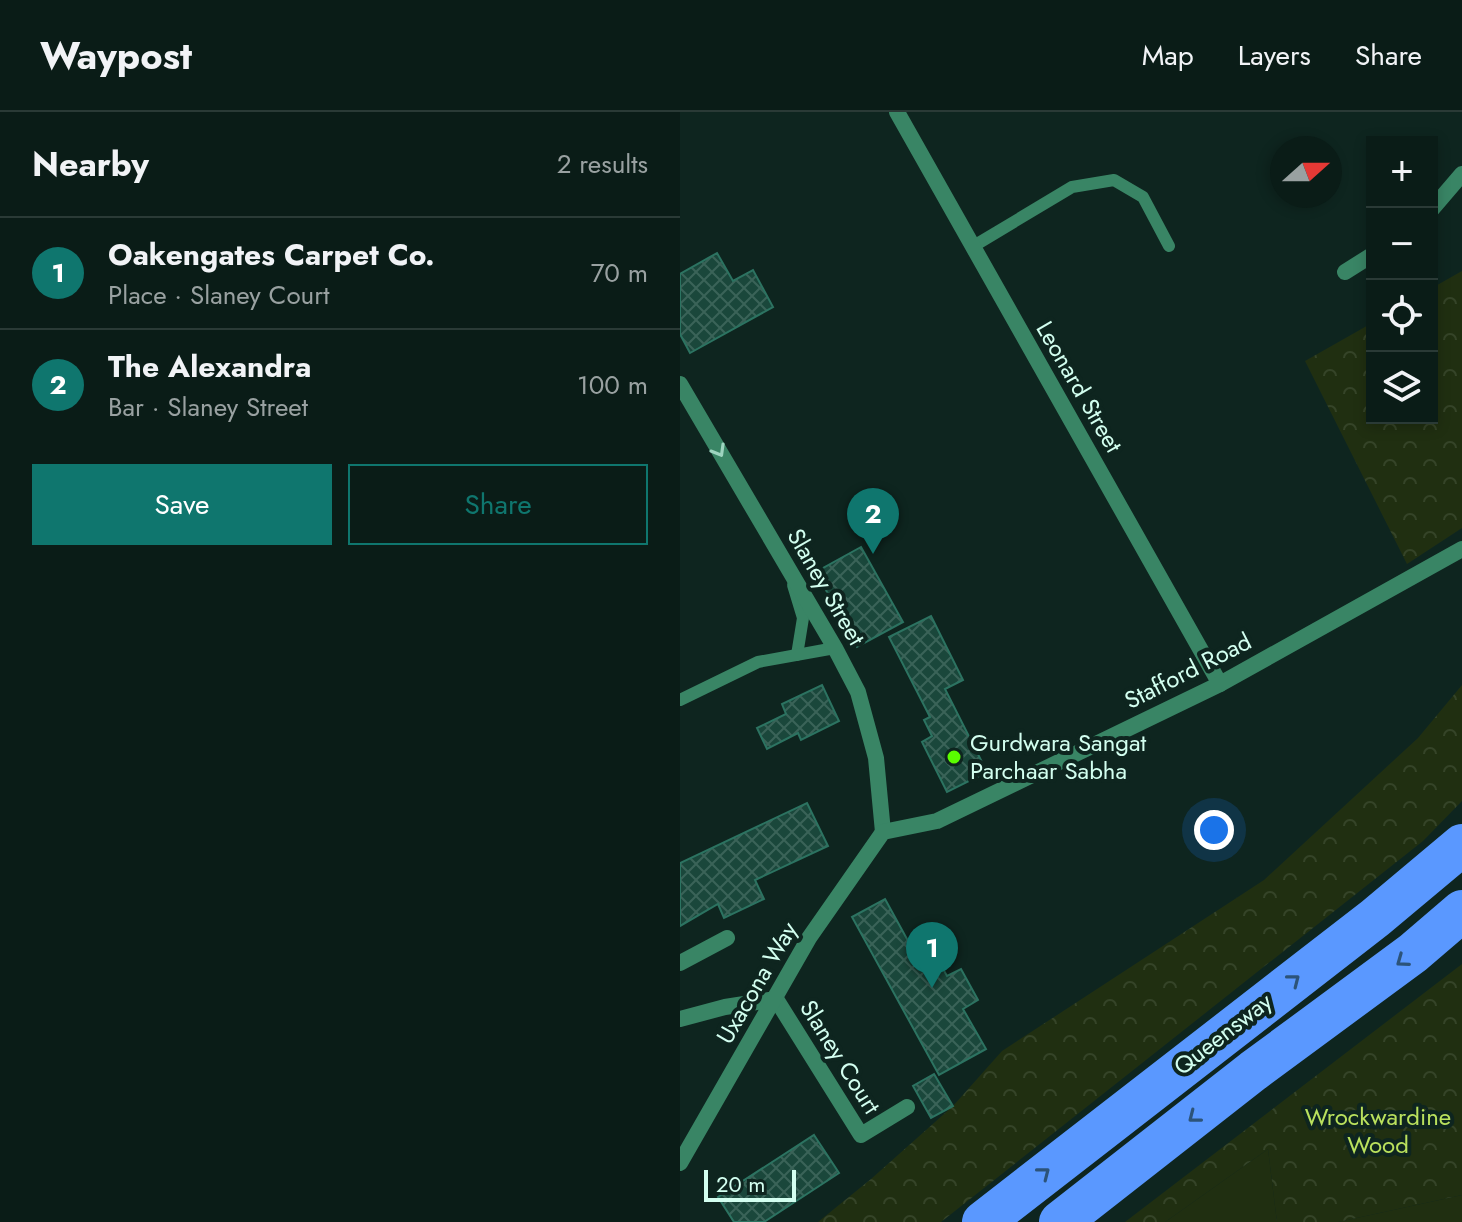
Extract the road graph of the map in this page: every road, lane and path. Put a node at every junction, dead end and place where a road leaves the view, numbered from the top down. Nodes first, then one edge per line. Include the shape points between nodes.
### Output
1 (897, 112) edge
2 (1462, 174) edge
3 (1433, 208) edge
4 (1169, 246) dead end
5 (972, 247) junction
6 (1366, 259) edge
7 (1345, 272) dead end
8 (680, 384) edge
9 (1462, 549) edge
10 (789, 570) junction
11 (835, 648) junction
12 (797, 655) junction
13 (1220, 684) junction
14 (680, 700) edge
15 (883, 832) junction
16 (1462, 845) edge
17 (1462, 911) edge
18 (727, 938) dead end
19 (680, 963) edge
20 (776, 999) junction
21 (680, 1019) edge
22 (907, 1107) dead end
23 (680, 1163) edge
24 (983, 1222) edge
25 (1060, 1222) edge

1 - 5 street, Leonard Street
2 - 3 street
4 - 5 lane via 1143,197 1114,180 1072,187
5 - 13 street, Leonard Street
6 - 7 street
8 -> 10 street, Slaney Street
9 - 13 street, Stafford Road
10 - 11 street, Slaney Street
10 - 12 lane via 803,618
11 - 12 lane
11 - 15 street, Slaney Street via 858,692 876,758
12 - 14 lane via 758,662
13 - 15 street, Stafford Road via 937,821
15 - 20 street, Uxacona Way via 809,938
24 -> 16 highway, Queensway
17 -> 25 highway, Queensway
18 - 19 street
20 - 21 street
20 - 22 street, Slaney Court via 861,1135
20 - 23 street, Uxacona Way

